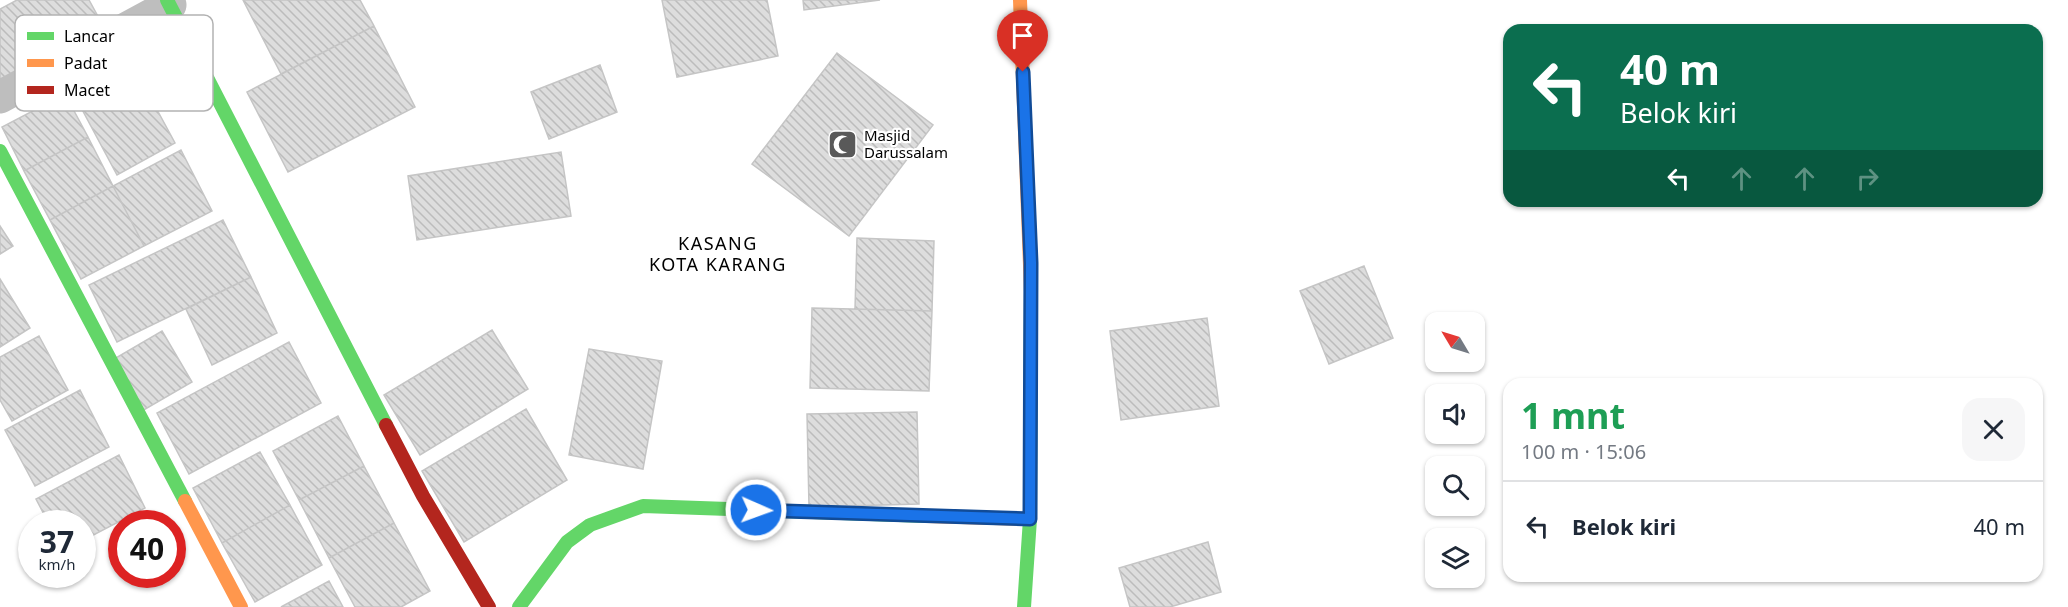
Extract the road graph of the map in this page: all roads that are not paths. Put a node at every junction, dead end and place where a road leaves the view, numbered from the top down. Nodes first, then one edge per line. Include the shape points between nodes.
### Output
1 (1020, 0) edge
2 (168, 2) edge
3 (145, 15) edge
4 (15, 89) edge
5 (213, 89) edge
6 (0, 97) edge
7 (0, 152) edge
8 (1030, 519) junction
9 (241, 607) edge
10 (489, 607) edge
11 (519, 607) edge
12 (1024, 607) edge

1 - 8 street via 1031,263
2 - 3 street
4 - 6 street
5 - 10 street via 423,496
7 - 9 street
8 - 11 street via 642,507 590,525 567,542
8 - 12 street

